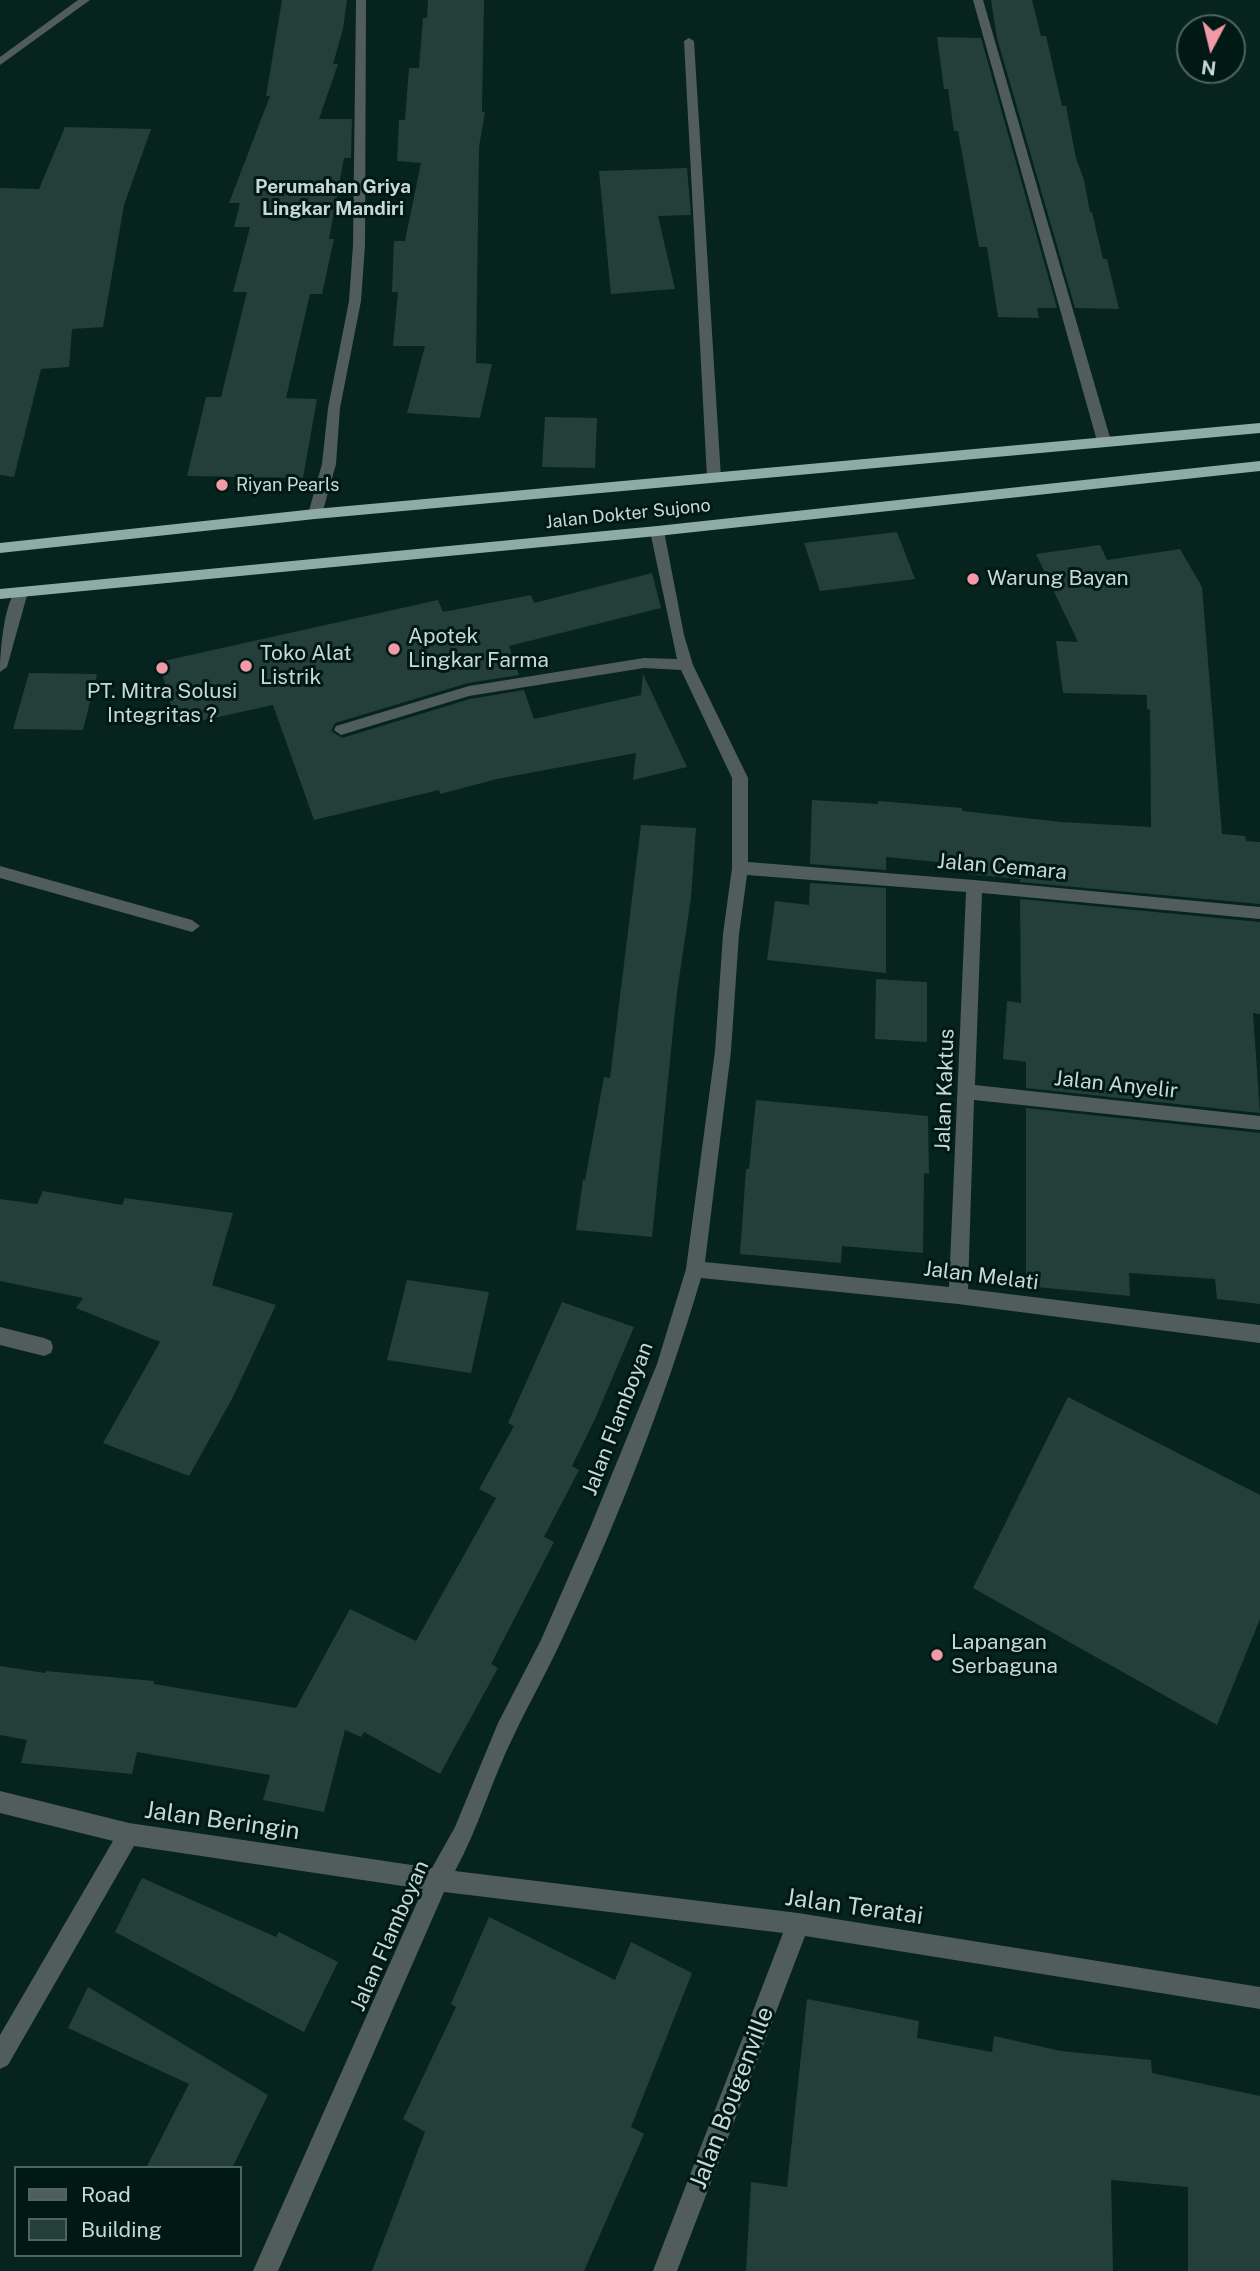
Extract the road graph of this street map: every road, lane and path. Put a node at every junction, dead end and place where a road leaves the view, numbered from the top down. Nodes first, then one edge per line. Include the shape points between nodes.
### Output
1 (85, 0) edge
2 (361, 0) edge
3 (978, 0) edge
4 (689, 41) dead end
5 (0, 62) edge
6 (1260, 428) edge
7 (1104, 441) junction
8 (1260, 466) edge
9 (714, 478) junction
10 (315, 514) junction
11 (657, 531) junction
12 (0, 548) edge
13 (21, 592) junction
14 (0, 594) edge
15 (686, 665) junction
16 (0, 667) edge
17 (341, 730) dead end
18 (740, 868) junction
19 (0, 872) edge
20 (974, 886) junction
21 (1260, 913) edge
22 (192, 926) dead end
23 (968, 1093) junction
24 (1260, 1123) edge
25 (695, 1269) junction
26 (958, 1296) junction
27 (1260, 1334) edge
28 (0, 1336) edge
29 (44, 1347) dead end
30 (0, 1802) edge
31 (129, 1833) junction
32 (438, 1880) junction
33 (798, 1924) junction
34 (1260, 1998) edge
35 (0, 2057) edge
36 (265, 2271) edge
37 (665, 2271) edge

1 - 5 street
2 - 10 street via 355,301 336,396 327,476
3 - 7 street
4 - 9 street
6 - 7 highway
7 - 9 highway
8 - 11 highway, Jalan Dokter Sujono
9 - 10 highway
10 - 12 highway
11 - 13 highway, Jalan Dokter Sujono
11 - 15 street, Jalan Flamboyan
13 - 14 highway, Jalan Dokter Sujono
13 - 16 street
15 - 17 street via 644,663 469,691
15 - 18 street, Jalan Flamboyan via 740,778
18 - 20 street, Jalan Cemara
18 - 25 street, Jalan Flamboyan via 723,1051
19 - 22 street
20 - 21 street, Jalan Cemara
20 - 23 street, Jalan Kaktus
23 - 24 street, Jalan Anyelir
23 - 26 street, Jalan Kaktus
25 - 26 street, Jalan Melati
25 - 32 street, Jalan Flamboyan via 666,1364 599,1532
26 - 27 street, Jalan Melati
28 - 29 street
30 - 31 street, Jalan Beringin
31 - 32 street, Jalan Beringin
31 - 35 street
32 - 33 street, Jalan Teratai
32 - 36 street, Jalan Flamboyan
33 - 34 street, Jalan Teratai
33 - 37 street, Jalan Bougenville

